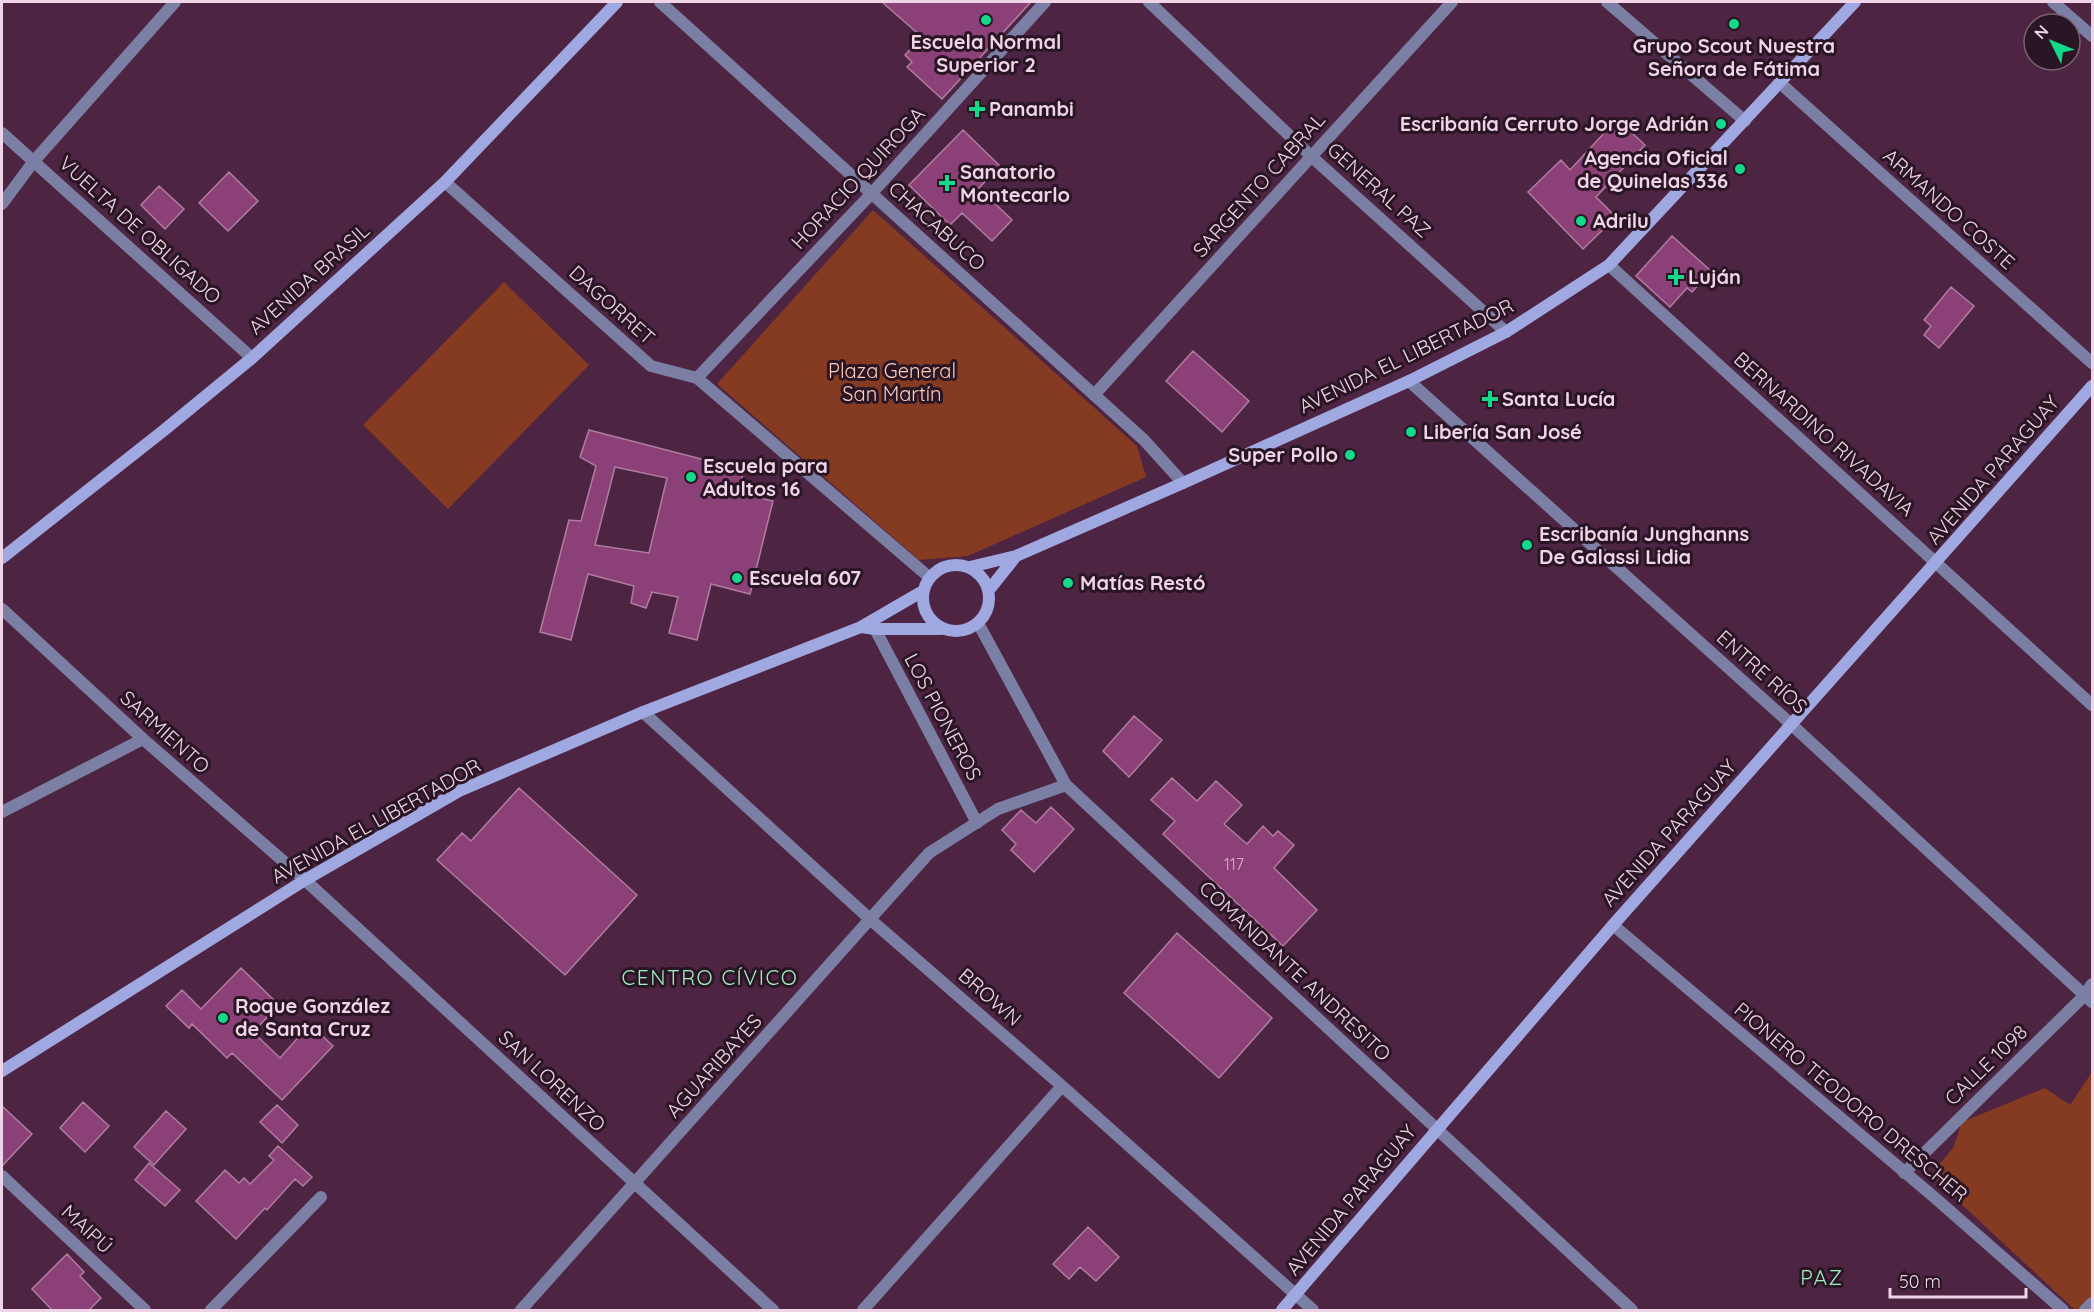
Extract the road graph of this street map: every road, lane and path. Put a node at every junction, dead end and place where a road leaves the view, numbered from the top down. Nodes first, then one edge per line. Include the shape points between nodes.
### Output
1 (175, 2) edge
2 (617, 2) edge
3 (660, 2) edge
4 (1045, 2) edge
5 (1149, 2) edge
6 (1452, 2) edge
7 (1608, 2) edge
8 (1855, 2) edge
9 (2053, 2) edge
10 (2092, 36) edge
11 (1780, 83) junction
12 (1745, 121) junction
13 (2, 133) edge
14 (1312, 156) junction
15 (34, 160) junction
16 (445, 182) junction
17 (872, 193) junction
18 (2, 204) edge
19 (1609, 265) junction
20 (1506, 332) junction
21 (252, 358) junction
22 (2092, 363) edge
23 (697, 378) junction
24 (1409, 381) junction
25 (2092, 386) edge
26 (1094, 395) junction
27 (1184, 483) junction
28 (1016, 556) junction
29 (2, 558) edge
30 (1937, 563) junction
31 (970, 567) junction
32 (929, 577) junction
33 (989, 590) junction
34 (923, 591) junction
35 (2, 609) edge
36 (978, 623) junction
37 (861, 627) junction
38 (875, 629) junction
39 (942, 629) junction
40 (2092, 705) edge
41 (643, 712) junction
42 (1792, 725) junction
43 (143, 739) junction
44 (1066, 785) junction
45 (2, 812) edge
46 (977, 823) junction
47 (305, 880) junction
48 (871, 920) junction
49 (1613, 925) junction
50 (2092, 984) edge
51 (2089, 998) edge
52 (2, 1071) edge
53 (1062, 1086) junction
54 (1436, 1129) junction
55 (1904, 1173) junction
56 (2, 1176) edge
57 (635, 1184) junction
58 (321, 1197) dead end
59 (1296, 1294) junction
60 (2092, 1303) edge
61 (145, 1311) edge
62 (211, 1311) edge
63 (521, 1311) edge
64 (773, 1311) edge
65 (863, 1311) edge
66 (1282, 1311) edge
67 (1313, 1311) edge
68 (1632, 1311) edge
69 (2063, 1311) edge
70 (2085, 1311) edge

1 - 15 street
2 - 16 main road, AVENIDA BRASIL
3 - 17 street, CHACABUCO
4 - 17 street, HORACIO QUIROGA
5 - 14 street, GENERAL PAZ
6 - 14 street, SARGENTO CABRAL
7 - 12 street
8 - 11 main road, AVENIDA EL LIBERTADOR
9 - 10 street
11 - 12 main road, AVENIDA EL LIBERTADOR
11 - 22 street, ARMANDO COSTE
12 - 19 main road, AVENIDA EL LIBERTADOR
13 - 15 street, VUELTA DE OBLIGADO
14 - 20 street, GENERAL PAZ
14 - 26 street, SARGENTO CABRAL
15 - 18 street
15 - 21 street, VUELTA DE OBLIGADO
16 - 21 main road, AVENIDA BRASIL
16 - 23 street, DAGORRET via 651,366
17 - 23 street, HORACIO QUIROGA
17 - 26 street, CHACABUCO
19 - 20 main road, AVENIDA EL LIBERTADOR
19 - 30 street, BERNARDINO RIVADAVIA
20 - 24 main road, AVENIDA EL LIBERTADOR
21 - 29 main road, AVENIDA BRASIL
23 - 32 street, DAGORRET
24 - 27 main road, AVENIDA EL LIBERTADOR
24 - 42 street, ENTRE RÍOS
25 - 30 main road, AVENIDA PARAGUAY
26 - 27 street, CHACABUCO
27 - 28 main road, AVENIDA EL LIBERTADOR
28 - 31 main road, AVENIDA EL LIBERTADOR
28 - 33 main road, AVENIDA EL LIBERTADOR
30 - 40 street, BERNARDINO RIVADAVIA
30 - 42 main road, AVENIDA PARAGUAY
31 - 32 main road via 956,564
31 - 33 main road
32 - 34 main road
33 - 36 main road via 989,605
34 - 37 main road, AVENIDA EL LIBERTADOR
34 - 39 main road via 923,606
35 - 43 street, SARMIENTO
36 - 39 main road via 956,632
36 - 44 street, COMANDANTE ANDRESITO
37 - 38 main road, AVENIDA EL LIBERTADOR
37 - 41 main road, AVENIDA EL LIBERTADOR
38 - 39 main road, AVENIDA EL LIBERTADOR
38 - 46 street, LOS PIONEROS
41 - 47 main road, AVENIDA EL LIBERTADOR via 459,791
41 - 48 street, BROWN
42 - 49 main road, AVENIDA PARAGUAY
42 - 51 street, ENTRE RÍOS
43 - 45 street
43 - 47 street, SARMIENTO
44 - 46 street, AGUARIBAYES via 998,809
44 - 54 street, COMANDANTE ANDRESITO
46 - 48 street, AGUARIBAYES via 929,853
47 - 52 main road, AVENIDA EL LIBERTADOR
47 - 57 street, SAN LORENZO
48 - 53 street, BROWN
48 - 57 street, AGUARIBAYES
49 - 54 main road, AVENIDA PARAGUAY
49 - 55 street, PIONERO TEODORO DRESCHER
50 - 51 street, CALLE 1098
51 - 55 street, CALLE 1098
53 - 59 street, BROWN
53 - 65 street
54 - 59 main road, AVENIDA PARAGUAY
54 - 68 street, COMANDANTE ANDRESITO
55 - 69 street, PIONERO TEODORO DRESCHER
56 - 61 street, MAIPÚ
57 - 63 street, AGUARIBAYES
57 - 64 street, SAN LORENZO
58 - 62 street
59 - 66 main road, AVENIDA PARAGUAY
59 - 67 street, BROWN
60 - 70 street

